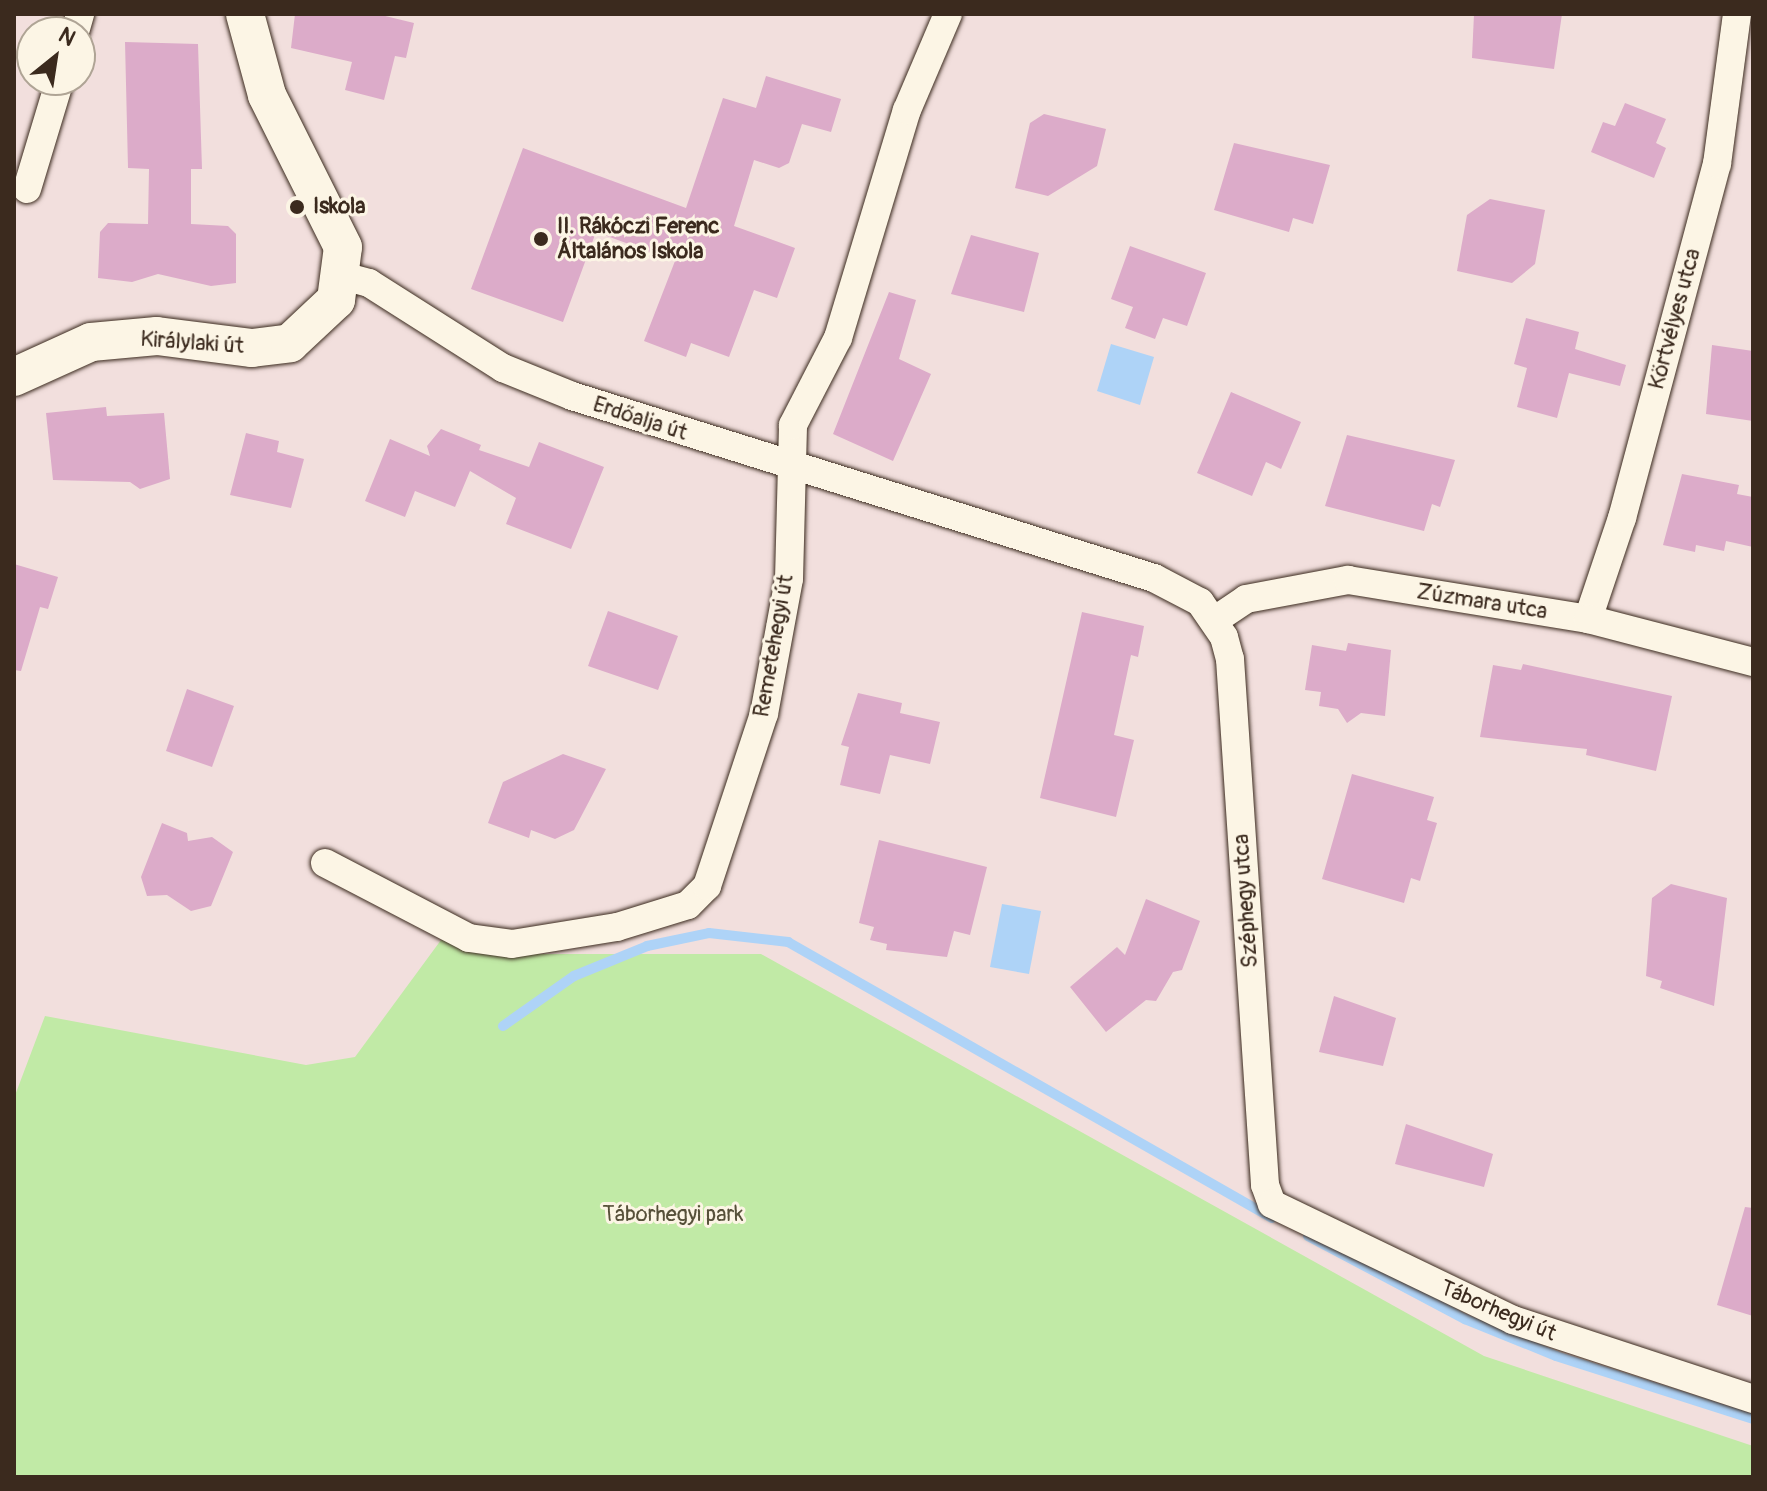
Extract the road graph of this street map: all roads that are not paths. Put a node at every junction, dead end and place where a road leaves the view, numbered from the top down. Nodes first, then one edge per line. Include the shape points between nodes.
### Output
1 (245, 14) edge
2 (948, 14) edge
3 (1737, 14) edge
4 (55, 96) edge
5 (27, 189) dead end
6 (343, 276) junction
7 (14, 377) edge
8 (789, 469) junction
9 (1588, 619) junction
10 (1215, 620) junction
11 (1753, 662) edge
12 (325, 863) dead end
13 (1265, 1185) joint
14 (1753, 1399) edge

1 - 6 street via 267,95 335,225
2 - 8 street, Remetehegyi út via 907,110 838,338 793,425
3 - 9 street, Körtvélyes utca via 1717,164 1622,518
4 - 5 street
6 - 7 street, Királylaki út via 336,300 290,343 252,348 157,336 91,342
6 - 8 street, Erdőalja út via 369,283 503,368
8 - 10 street, Erdőalja út via 1154,578 1200,602
8 - 12 street, Remetehegyi út via 789,579 764,714 707,886 688,905 617,927 512,944 469,938
9 - 10 street, Zúzmara utca via 1348,580 1246,599
9 - 11 street, Zúzmara utca
10 - 13 street, Széphegy utca via 1230,659
13 - 14 street, Táborhegyi út via 1272,1204 1291,1217 1513,1320

